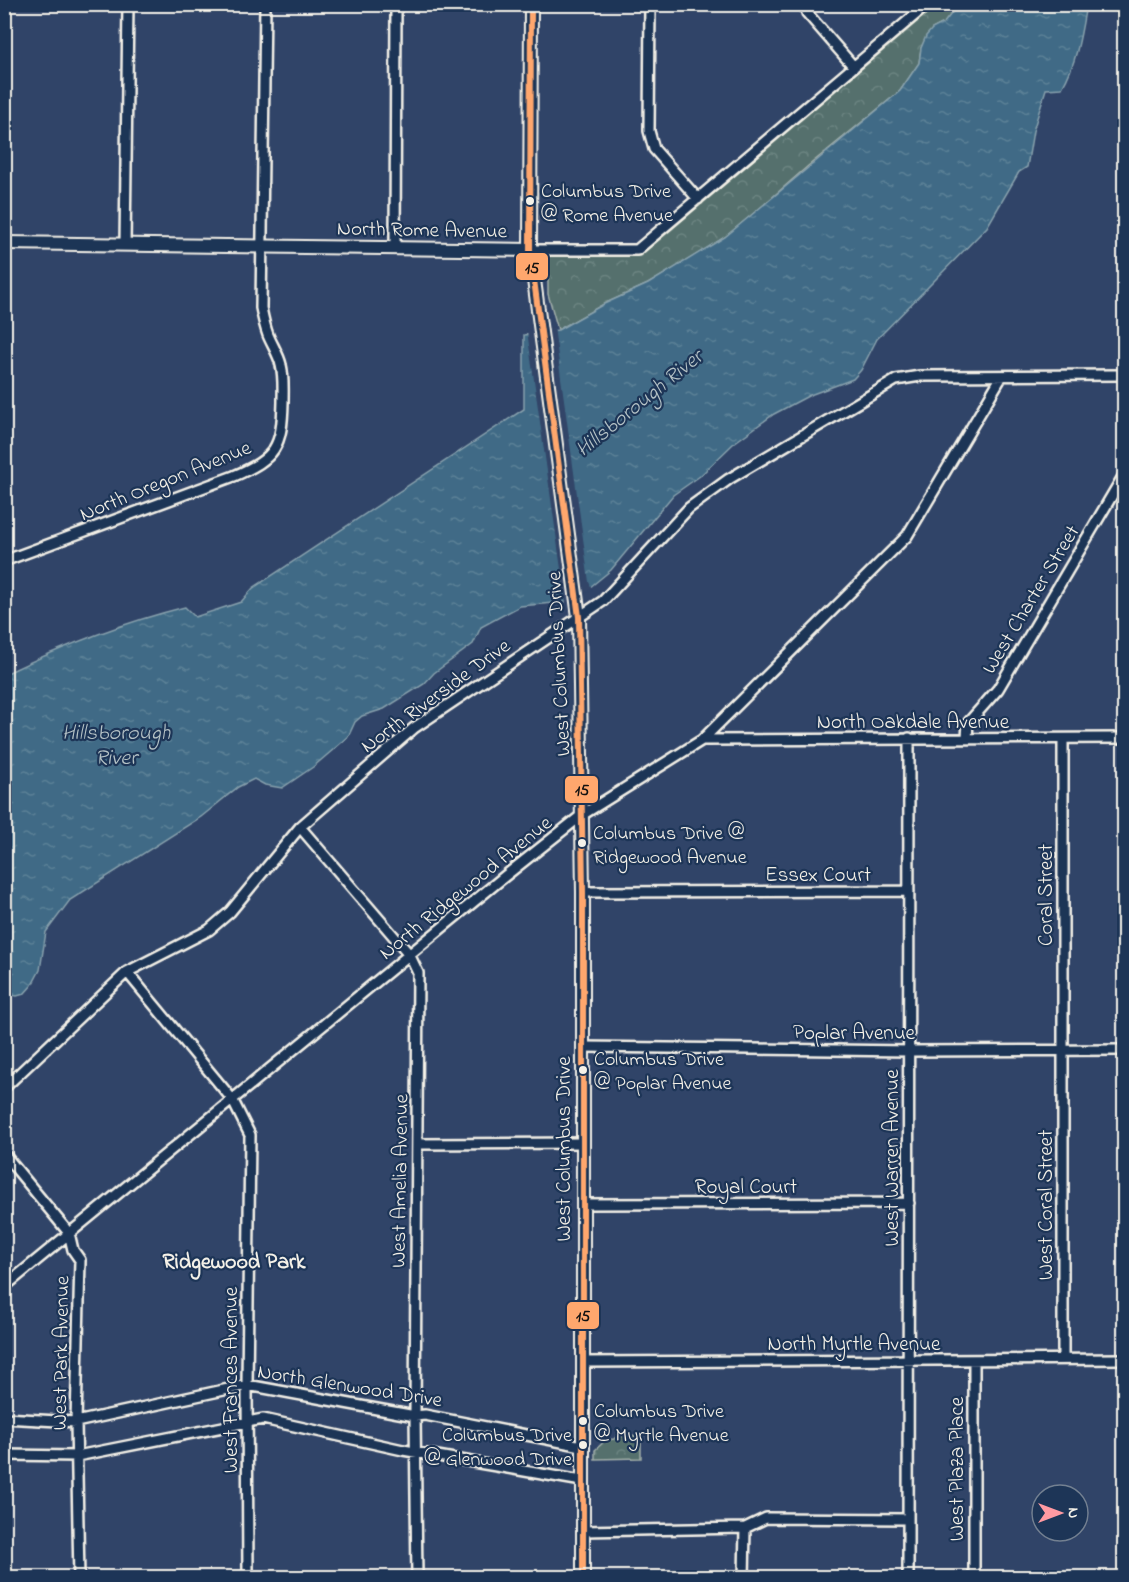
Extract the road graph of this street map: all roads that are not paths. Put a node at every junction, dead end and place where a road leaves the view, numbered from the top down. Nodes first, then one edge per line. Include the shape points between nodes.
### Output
1 (128, 4) edge
2 (265, 4) edge
3 (396, 4) edge
4 (531, 4) edge
5 (650, 4) edge
6 (805, 4) edge
7 (928, 4) edge
8 (854, 67) junction
9 (698, 199) junction
10 (4, 243) edge
11 (125, 244) junction
12 (262, 246) junction
13 (395, 248) junction
14 (530, 250) junction
15 (1125, 375) edge
16 (1002, 376) junction
17 (1125, 475) edge
18 (4, 561) edge
19 (579, 617) junction
20 (909, 738) junction
21 (967, 738) junction
22 (1125, 738) edge
23 (1063, 739) junction
24 (702, 740) junction
25 (582, 815) junction
26 (300, 827) junction
27 (909, 891) junction
28 (583, 892) junction
29 (409, 954) junction
30 (127, 972) junction
31 (583, 1047) junction
32 (1063, 1050) junction
33 (1125, 1050) edge
34 (909, 1051) junction
35 (4, 1088) edge
36 (232, 1099) junction
37 (583, 1143) junction
38 (417, 1144) junction
39 (4, 1154) edge
40 (909, 1203) junction
41 (582, 1204) junction
42 (69, 1233) junction
43 (4, 1287) edge
44 (1063, 1359) junction
45 (1125, 1359) edge
46 (909, 1361) junction
47 (974, 1361) junction
48 (583, 1362) junction
49 (247, 1385) junction
50 (415, 1416) junction
51 (4, 1418) edge
52 (76, 1422) junction
53 (247, 1422) junction
54 (582, 1446) junction
55 (416, 1452) junction
56 (4, 1455) edge
57 (77, 1456) junction
58 (582, 1481) junction
59 (908, 1519) junction
60 (745, 1528) junction
61 (583, 1531) junction
62 (79, 1578) edge
63 (248, 1578) edge
64 (417, 1578) edge
65 (583, 1578) edge
66 (744, 1578) edge
67 (909, 1578) edge
68 (974, 1578) edge

1 - 11 street
2 - 12 street, North Oregon Avenue
3 - 13 street
4 - 14 main road, West Columbus Drive
5 - 9 street via 649,131 654,149
6 - 8 street via 807,13
7 - 8 street, North Rome Avenue
8 - 9 street, North Rome Avenue
9 - 14 street, North Rome Avenue via 637,250
10 - 11 main road, North Rome Avenue
11 - 12 main road, North Rome Avenue
12 - 13 main road, North Rome Avenue
12 - 18 street, North Oregon Avenue via 261,308 282,375 282,428 268,457 234,476
13 - 14 main road, North Rome Avenue
14 - 19 main road, West Columbus Drive
15 - 16 street, North Riverside Drive
16 - 19 street, North Riverside Drive via 920,376 896,380 729,479 689,508 603,601
16 - 24 street, North Ridgewood Avenue via 907,536
17 - 21 street, West Charter Street via 998,689 968,723
19 - 25 main road, West Columbus Drive
19 - 26 street, North Riverside Drive via 414,728
20 - 21 street, North Oakdale Avenue
20 - 24 street, North Oakdale Avenue
20 - 27 street, West Warren Avenue
21 - 23 street, North Oakdale Avenue
22 - 23 street, North Oakdale Avenue
23 - 32 street, Coral Street
24 - 25 street, North Ridgewood Avenue
25 - 28 main road, West Columbus Drive
25 - 29 street, North Ridgewood Avenue
26 - 29 street, West Amelia Avenue
26 - 30 street, North Riverside Drive via 230,912 209,930
27 - 28 street, Essex Court
27 - 34 street, West Warren Avenue
28 - 31 main road, West Columbus Drive
29 - 36 street, North Ridgewood Avenue
29 - 38 street, West Amelia Avenue via 418,973
30 - 35 street, North Riverside Drive
30 - 36 street, West Frances Avenue
31 - 34 street, Poplar Avenue
31 - 37 main road, West Columbus Drive
32 - 33 street, Poplar Avenue
32 - 34 street, Poplar Avenue
32 - 44 street, West Coral Street
34 - 40 street, West Warren Avenue
36 - 42 street, North Ridgewood Avenue
36 - 49 street, West Frances Avenue via 250,1135
37 - 38 street
37 - 41 main road, West Columbus Drive
38 - 50 street, West Amelia Avenue
39 - 42 street, West Park Avenue
40 - 41 street, Royal Court
40 - 46 street, West Warren Avenue
41 - 48 main road, West Columbus Drive
42 - 43 street, North Ridgewood Avenue
42 - 52 street, West Park Avenue via 80,1260
44 - 45 street, North Myrtle Avenue
44 - 47 street, North Myrtle Avenue
46 - 47 street, North Myrtle Avenue
46 - 48 street, North Myrtle Avenue
46 - 59 street, West Warren Avenue
47 - 68 street, West Plaza Place
48 - 54 main road, West Columbus Drive
49 - 50 street, North Glenwood Drive
49 - 52 street, North Glenwood Drive
49 - 53 street, West Frances Avenue
50 - 54 street, North Glenwood Drive
50 - 55 street, West Amelia Avenue
51 - 52 street, North Glenwood Drive
52 - 57 street, West Park Avenue
53 - 55 street via 263,1419
53 - 57 street
53 - 63 street, West Frances Avenue
54 - 58 main road, West Columbus Drive
55 - 58 street
55 - 64 street, West Amelia Avenue
56 - 57 street
57 - 62 street, West Park Avenue
58 - 61 main road, West Columbus Drive
59 - 60 street via 765,1518
59 - 67 street, West Warren Avenue
60 - 61 street
60 - 66 street
61 - 65 main road, West Columbus Drive

